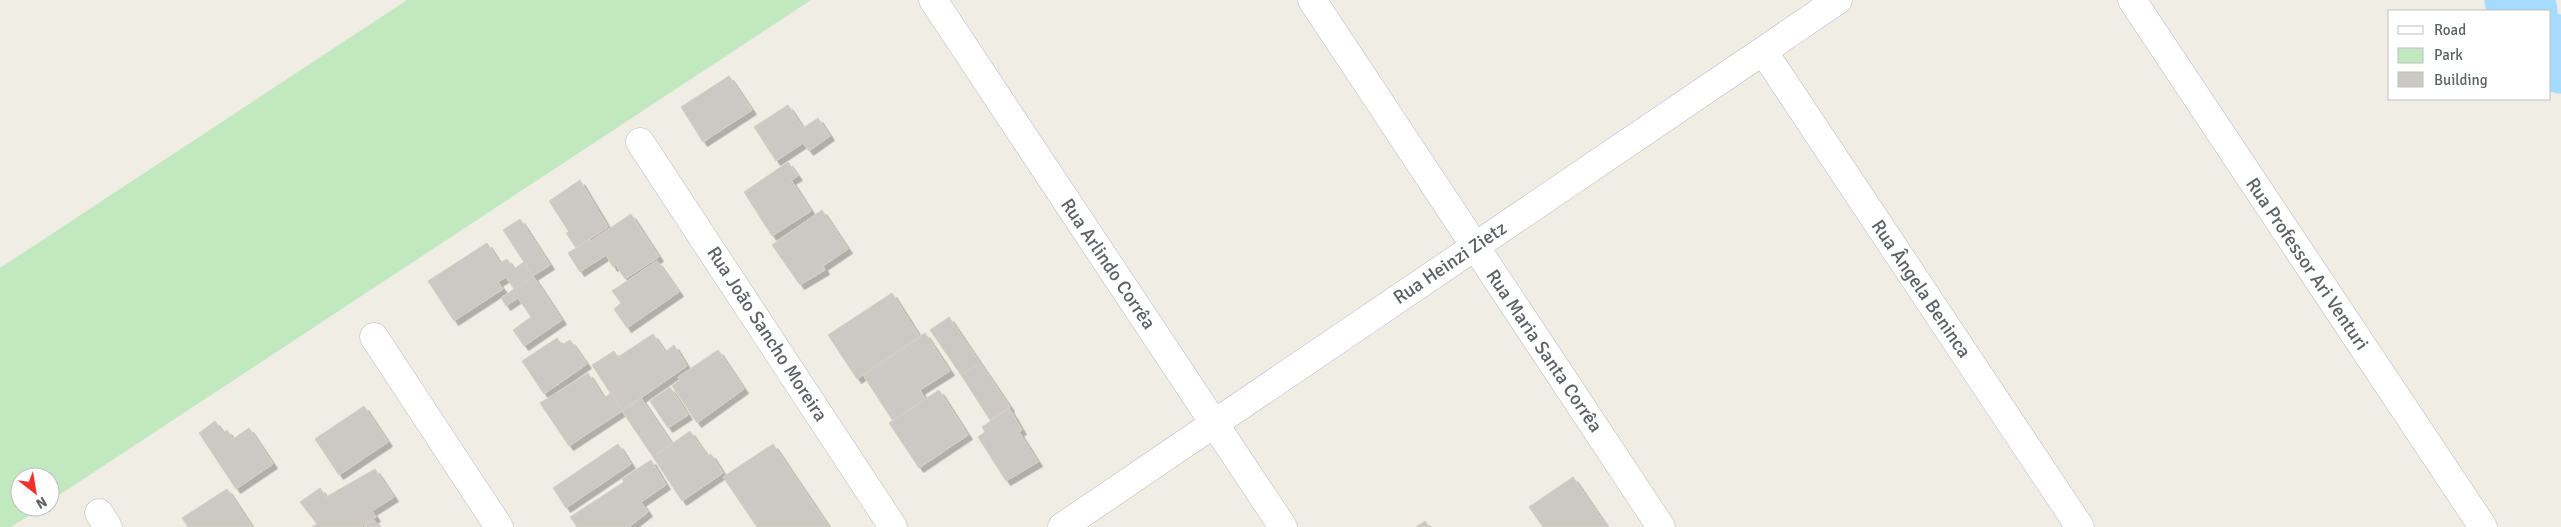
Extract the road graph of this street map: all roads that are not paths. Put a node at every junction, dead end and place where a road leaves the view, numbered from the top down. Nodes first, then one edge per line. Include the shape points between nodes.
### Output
1 (933, 0) edge
2 (1312, 0) edge
3 (1838, 0) edge
4 (2132, 0) edge
5 (1763, 51) junction
6 (640, 142) dead end
7 (1475, 247) junction
8 (374, 337) dead end
9 (1214, 424) junction
10 (499, 527) edge
11 (893, 527) edge
12 (1062, 527) edge
13 (1283, 527) edge
14 (1661, 527) edge
15 (2080, 527) edge
16 (2483, 527) edge

1 - 9 street, Rua Arlindo Corrêa
2 - 7 street, Rua Maria Santa Corrêa
3 - 5 street, Rua Heinzi Zietz
4 - 16 street, Rua Professor Ari Venturi
5 - 7 street, Rua Heinzi Zietz
5 - 15 street, Rua Ângela Beninca
6 - 11 street, Rua João Sancho Moreira
7 - 9 street, Rua Heinzi Zietz
7 - 14 street, Rua Maria Santa Corrêa
8 - 10 street
9 - 12 street, Rua Heinzi Zietz
9 - 13 street, Rua Arlindo Corrêa

